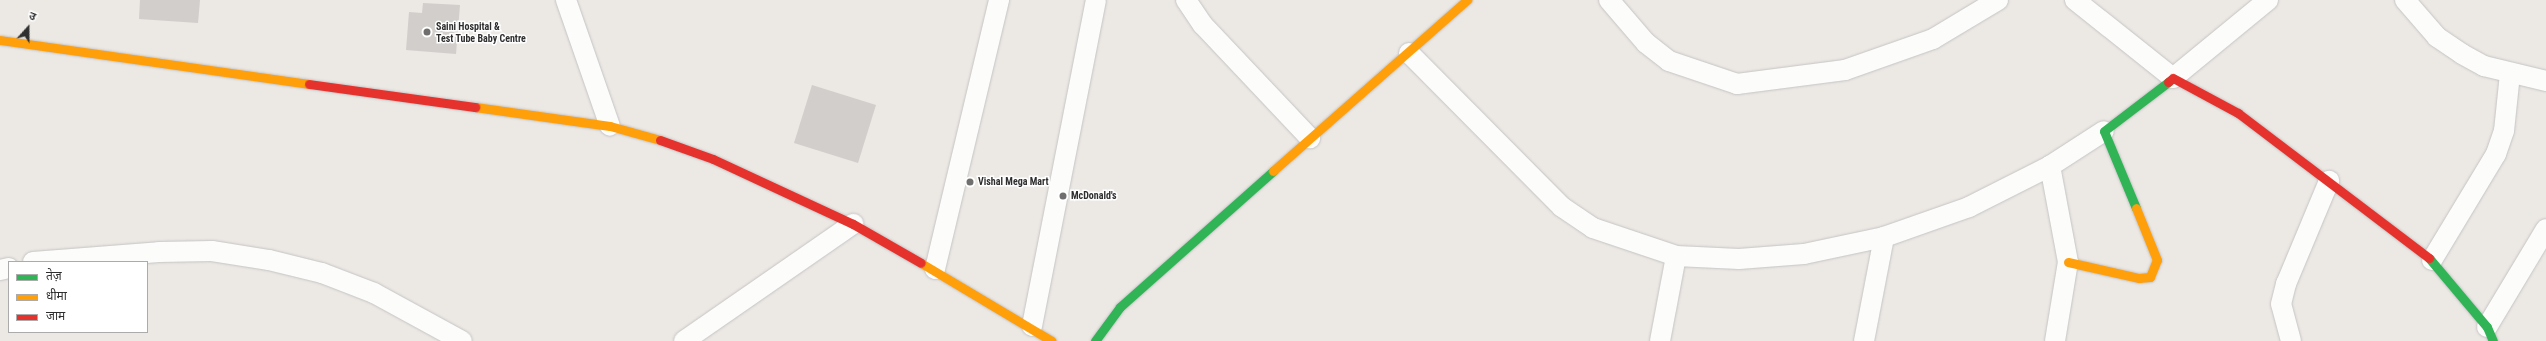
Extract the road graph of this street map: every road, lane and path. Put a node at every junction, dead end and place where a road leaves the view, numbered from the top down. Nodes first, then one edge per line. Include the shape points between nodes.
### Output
1 (566, 0) edge
2 (999, 0) edge
3 (1096, 0) edge
4 (1186, 0) edge
5 (1467, 0) edge
6 (1609, 0) edge
7 (1998, 0) edge
8 (2075, 0) edge
9 (2268, 0) edge
10 (2405, 0) edge
11 (0, 40) edge
12 (1409, 53) junction
13 (2510, 74) junction
14 (2173, 78) junction
15 (2546, 81) edge
16 (610, 126) junction
17 (2104, 131) junction
18 (1310, 138) junction
19 (2050, 166) junction
20 (2329, 181) junction
21 (853, 224) junction
22 (2546, 228) edge
23 (1884, 237) junction
24 (1676, 256) junction
25 (2432, 260) junction
26 (46, 261) edge
27 (2068, 262) junction
28 (935, 269) junction
29 (1032, 326) junction
30 (2490, 334) edge
31 (462, 341) edge
32 (684, 341) edge
33 (1052, 341) edge
34 (1095, 341) edge
35 (1660, 341) edge
36 (1864, 341) edge
37 (2055, 341) edge
38 (2291, 341) edge

1 - 16 street
2 - 28 street
3 - 29 street
4 - 18 street via 1203,25
5 - 12 street
6 - 7 street via 1646,43 1669,61 1737,84 1845,70 1933,39
8 - 14 street
9 - 14 street
10 - 13 street via 2437,37 2484,66
11 - 16 street
12 - 18 street
12 - 24 street via 1562,207 1592,228
13 - 15 street
13 - 25 street via 2504,132 2496,154
14 - 17 street
14 - 20 street via 2238,113
16 - 21 street via 713,159
17 - 19 street
17 - 27 street via 2157,260 2155,269 2150,276 2139,278
18 - 34 street via 1120,307
19 - 23 street via 1969,207
19 - 27 street
20 - 25 street
20 - 38 street via 2286,284 2281,304
21 - 28 street
21 - 32 street
22 - 30 street
23 - 24 street via 1804,254 1739,259
23 - 36 street
24 - 35 street
25 - 30 street
26 - 31 street via 159,252 212,251 269,260 322,273 374,293
27 - 37 street
28 - 29 street
29 - 33 street

